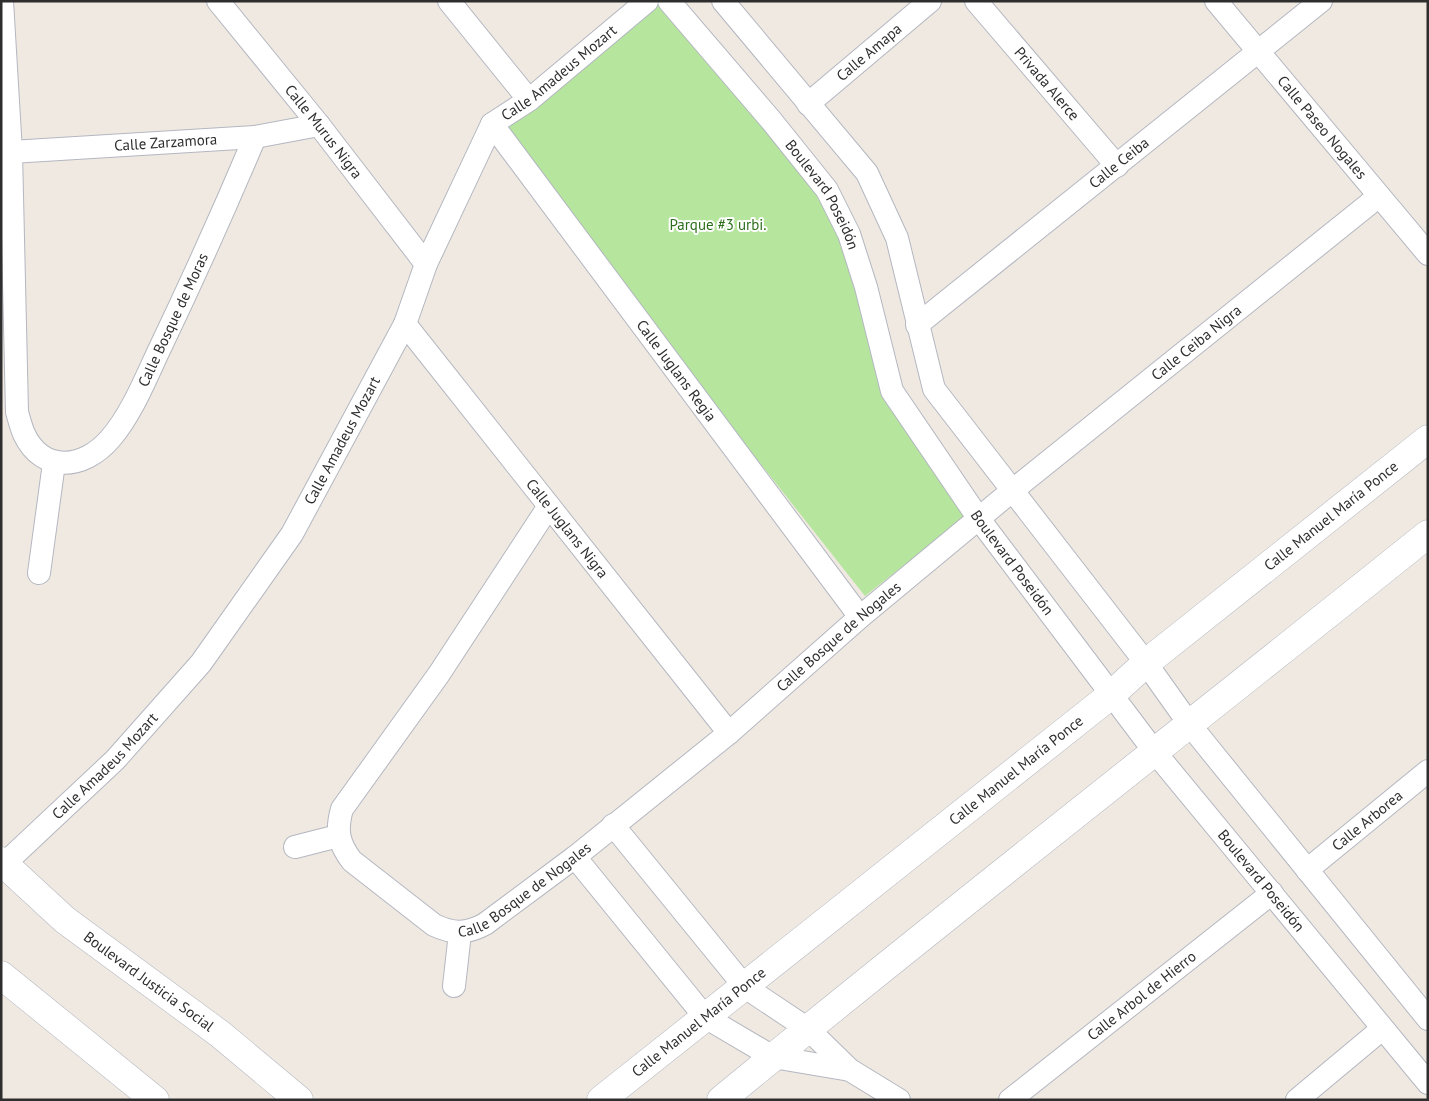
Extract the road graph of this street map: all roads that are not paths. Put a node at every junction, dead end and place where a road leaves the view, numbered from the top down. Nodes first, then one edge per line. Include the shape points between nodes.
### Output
1 (2, 1) edge
2 (218, 1) edge
3 (449, 1) edge
4 (647, 1) edge
5 (669, 1) edge
6 (723, 1) edge
7 (930, 1) edge
8 (976, 1) edge
9 (1216, 1) edge
10 (1321, 1) edge
11 (1258, 52) junction
12 (3, 64) edge
13 (529, 100) junction
14 (808, 104) junction
15 (492, 124) junction
16 (319, 125) junction
17 (255, 137) junction
18 (11, 152) junction
19 (1118, 166) junction
20 (1379, 196) junction
21 (1428, 254) edge
22 (426, 264) junction
23 (406, 324) junction
24 (917, 324) junction
25 (1428, 439) edge
26 (54, 463) junction
27 (1013, 490) junction
28 (549, 506) junction
29 (980, 519) junction
30 (1428, 534) edge
31 (39, 573) dead end
32 (860, 617) junction
33 (1146, 663) junction
34 (1111, 695) junction
35 (1190, 725) junction
36 (729, 733) junction
37 (1154, 751) junction
38 (1428, 771) edge
39 (613, 825) junction
40 (338, 836) junction
41 (295, 847) dead end
42 (575, 857) junction
43 (2, 864) edge
44 (1308, 870) junction
45 (1272, 893) junction
46 (460, 933) junction
47 (1, 975) edge
48 (454, 986) dead end
49 (745, 987) junction
50 (1425, 1010) edge
51 (705, 1017) junction
52 (808, 1029) junction
53 (1382, 1029) junction
54 (773, 1057) junction
55 (850, 1070) junction
56 (1428, 1083) edge
57 (155, 1100) edge
58 (299, 1100) edge
59 (601, 1100) edge
60 (721, 1100) edge
61 (899, 1100) edge
62 (1010, 1100) edge
63 (1296, 1100) edge

1 - 12 street
2 - 16 street, Calle Murus Nigra
3 - 13 street
4 - 13 street, Calle Amadeus Mozart
5 - 29 street, Boulevard Poseidón via 826,190 849,234 892,391
6 - 14 street
7 - 14 street, Calle Amapa
8 - 19 street, Privada Alerce
9 - 11 street, Calle Paseo Nogales
10 - 11 street, Calle Ceiba
11 - 19 street, Calle Ceiba
11 - 20 street, Calle Paseo Nogales
12 - 18 street
13 - 15 street, Calle Amadeus Mozart
14 - 24 street via 867,172 897,238
15 - 22 street, Calle Amadeus Mozart
15 - 32 street, Calle Juglans Regia
16 - 17 street, Calle Zarzamora
16 - 22 street, Calle Murus Nigra
17 - 18 street, Calle Zarzamora
17 - 26 street, Calle Bosque de Moras via 208,249 136,398 110,439 94,453 77,463
18 - 26 street via 17,412 24,435 38,452
19 - 24 street, Calle Ceiba
20 - 21 street, Calle Paseo Nogales
20 - 27 street, Calle Ceiba Nigra
22 - 23 street, Calle Amadeus Mozart
23 - 28 street, Calle Juglans Nigra
23 - 43 street, Calle Amadeus Mozart via 292,534 201,663 115,760
24 - 27 street via 934,390
25 - 33 street, Calle Manuel María Ponce
26 - 31 street
27 - 29 street, Calle Bosque de Nogales
27 - 33 street
28 - 36 street, Calle Juglans Nigra
28 - 40 street via 439,674 342,809
29 - 32 street, Calle Bosque de Nogales
29 - 34 street, Boulevard Poseidón
30 - 35 street
32 - 36 street, Calle Bosque de Nogales
33 - 34 street, Calle Manuel María Ponce
33 - 35 street
34 - 37 street, Boulevard Poseidón
34 - 49 street, Calle Manuel María Ponce
35 - 37 street
35 - 44 street
36 - 39 street, Calle Bosque de Nogales
37 - 45 street, Boulevard Poseidón
37 - 52 street
38 - 44 street, Calle Arborea
39 - 42 street, Calle Bosque de Nogales
39 - 49 street
40 - 41 street
40 - 46 street, Calle Bosque de Nogales via 352,860 434,925 448,932
42 - 46 street, Calle Bosque de Nogales via 485,924
42 - 51 street
43 - 58 street, Boulevard Justicia Social via 65,920 220,1034
44 - 50 street
45 - 53 street, Boulevard Poseidón
45 - 62 street, Calle Arbol de Hierro
46 - 48 street
47 - 57 street
49 - 51 street, Calle Manuel María Ponce
49 - 52 street
51 - 54 street
51 - 59 street, Calle Manuel María Ponce
52 - 54 street
52 - 55 street
53 - 56 street, Boulevard Poseidón
53 - 63 street
54 - 55 street
54 - 60 street
55 - 61 street

